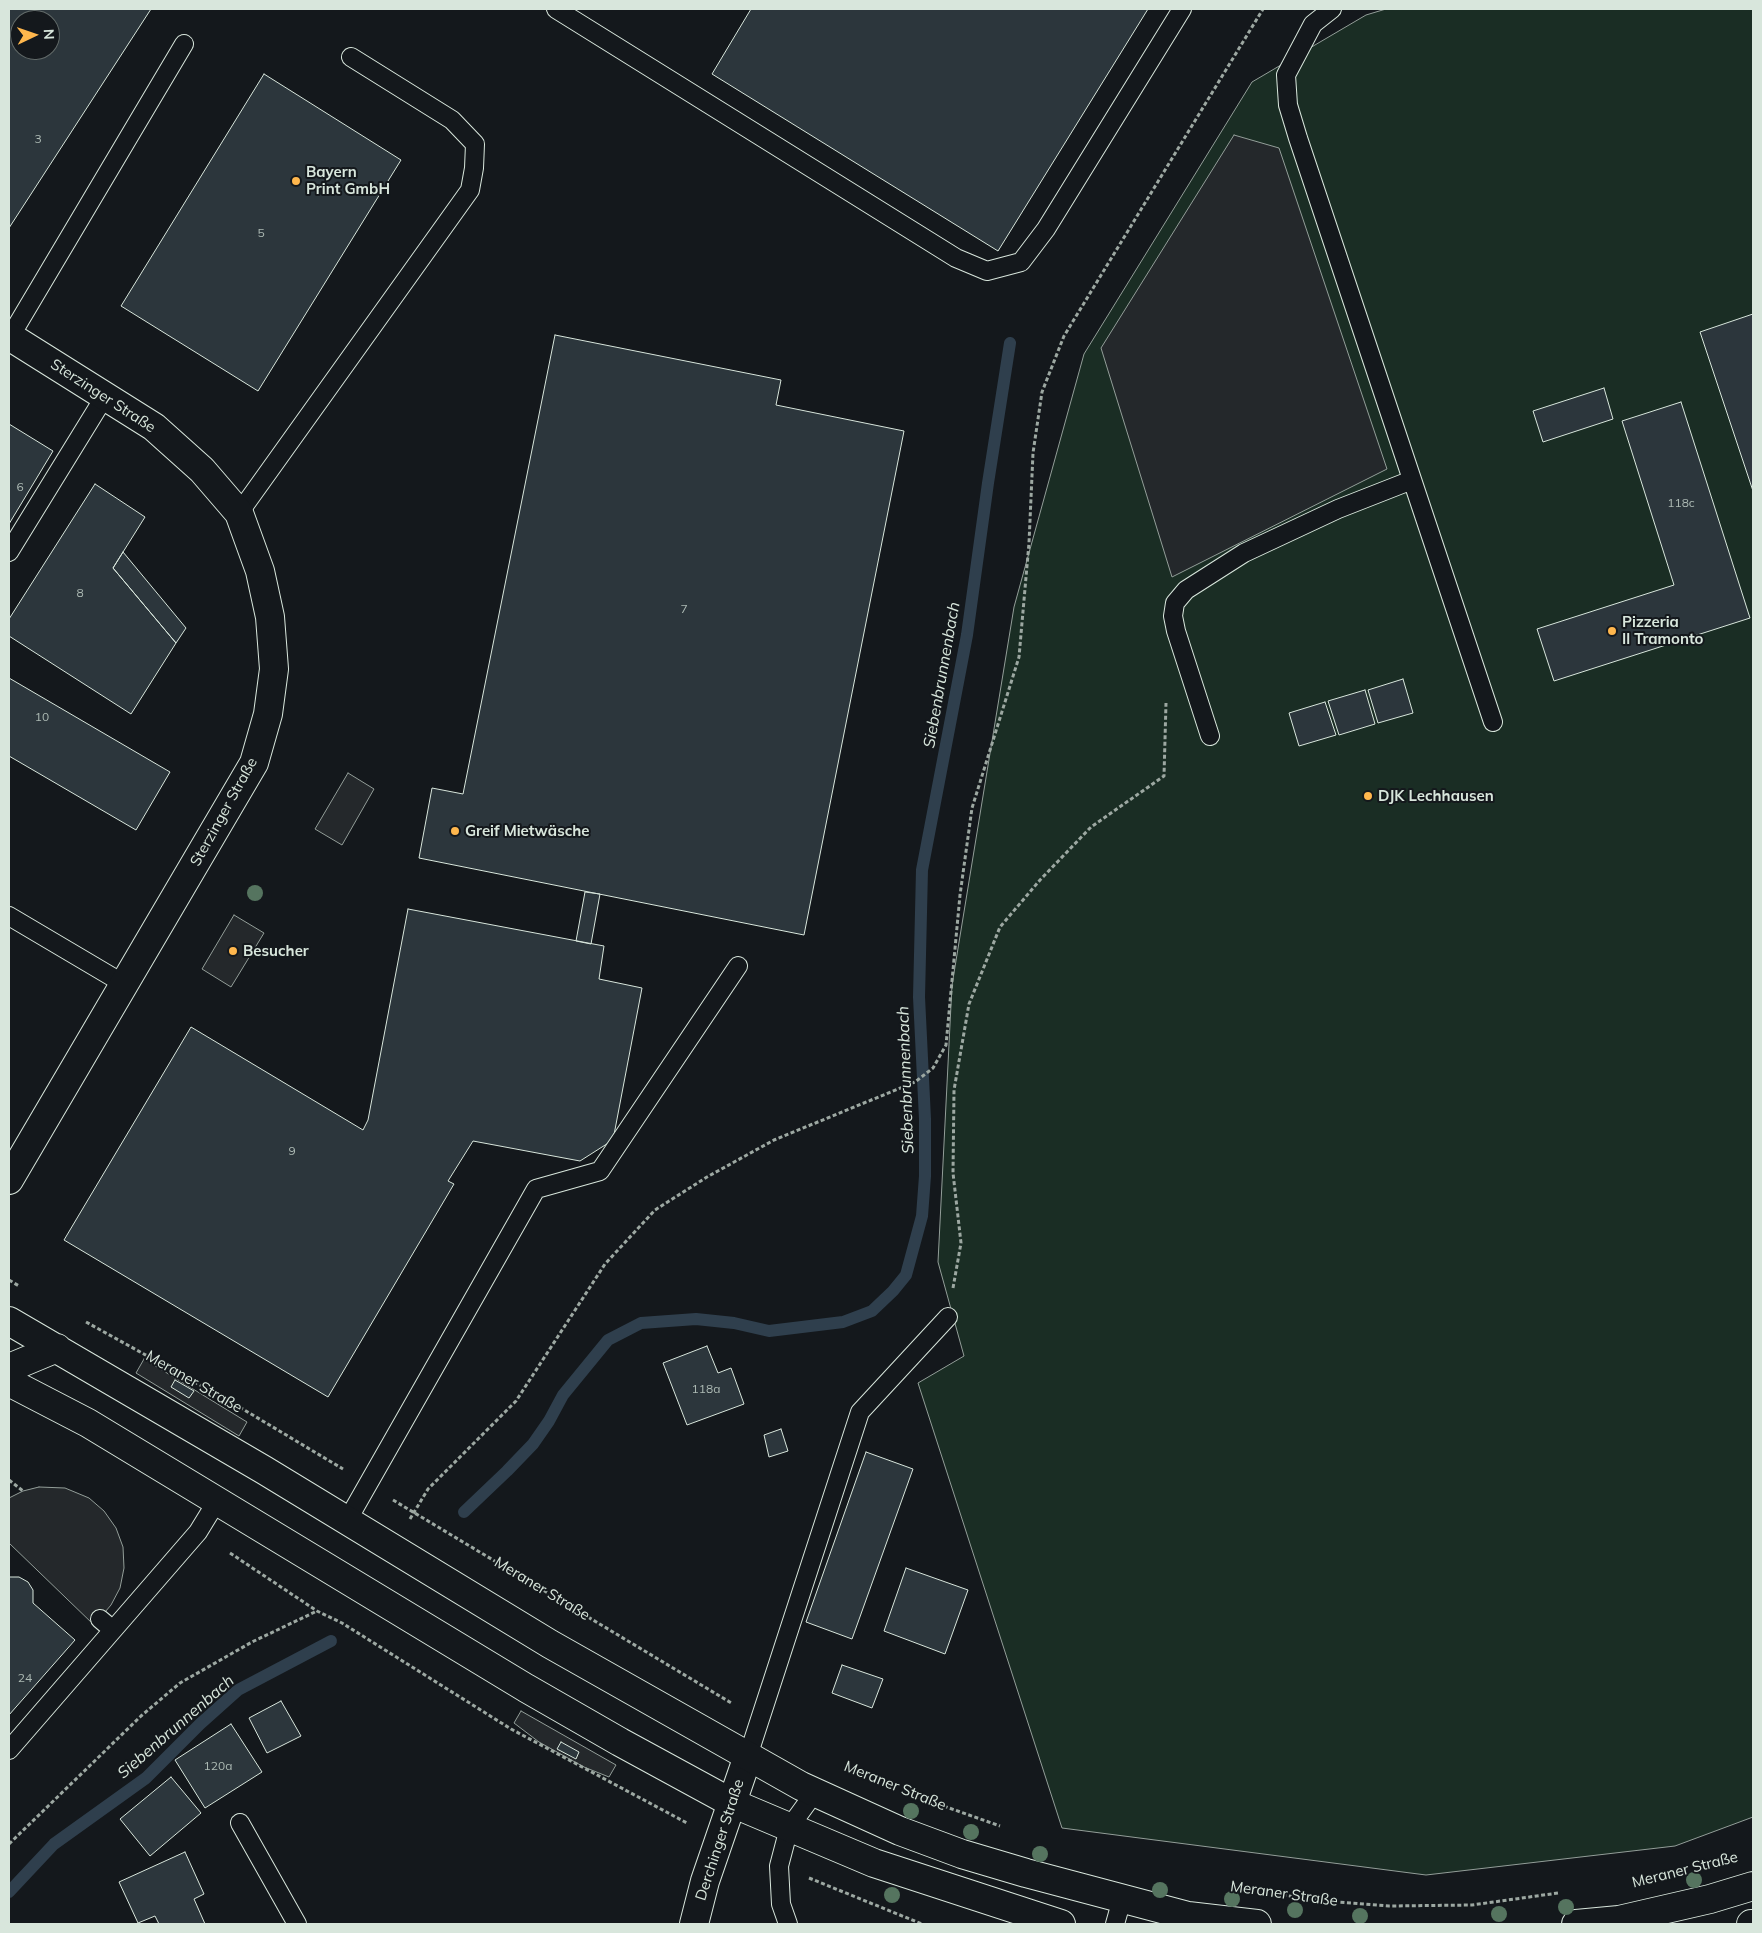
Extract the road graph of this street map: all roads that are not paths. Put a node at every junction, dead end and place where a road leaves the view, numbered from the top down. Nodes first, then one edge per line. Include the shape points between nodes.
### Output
1 (556, 9) edge
2 (1182, 9) edge
3 (1332, 9) edge
4 (184, 44) dead end
5 (351, 57) dead end
6 (10, 337) edge
7 (105, 396) junction
8 (1412, 480) junction
9 (239, 513) junction
10 (9, 552) edge
11 (1493, 722) dead end
12 (1210, 736) dead end
13 (9, 916) edge
14 (738, 966) dead end
15 (124, 984) junction
16 (9, 1180) edge
17 (948, 1317) road end
18 (9, 1321) edge
19 (57, 1348) junction
20 (9, 1368) edge
21 (9, 1382) edge
22 (218, 1501) junction
23 (347, 1521) junction
24 (9, 1750) edge
25 (748, 1756) junction
26 (815, 1792) junction
27 (732, 1803) junction
28 (240, 1823) dead end
29 (789, 1828) junction
30 (1753, 1886) edge
31 (1122, 1898) junction
32 (1188, 1920) edge
33 (297, 1924) edge
34 (694, 1924) edge
35 (788, 1924) edge
36 (1061, 1924) edge
37 (1115, 1924) edge
38 (1257, 1924) edge
39 (1576, 1924) edge

1 - 2 lane via 956,258 987,271 1022,262 1046,229
3 - 8 lane via 1313,24 1286,76 1288,105
4 - 6 lane
5 - 9 lane via 452,120 475,144 470,190
6 - 7 main road, Sterzinger Straße
7 - 9 main road, Sterzinger Straße via 154,427 202,470
7 - 10 lane
8 - 11 lane
8 - 12 lane via 1338,509 1244,553 1186,590 1175,603 1176,631
9 - 15 main road, Sterzinger Straße via 260,571 270,617 274,669 268,714 254,763
13 - 15 lane
14 - 23 lane via 600,1171 536,1189
15 - 16 main road, Sterzinger Straße
17 - 25 lane via 860,1412
18 - 19 main road
19 - 20 main road
19 - 23 main road
21 - 22 main road via 88,1423
22 - 24 lane via 198,1532 106,1624
22 - 27 main road via 526,1688
23 - 25 main road via 550,1644
25 - 26 main road
25 - 27 main road, Derchinger Straße
26 - 29 lane
26 - 31 main road via 900,1831 962,1854
27 - 29 main road
27 - 34 main road, Derchinger Straße
28 - 33 lane
29 - 35 lane via 779,1866 781,1904
29 - 36 main road via 874,1863
30 - 39 main road via 1619,1920
31 - 32 main road
31 - 37 lane
32 - 38 main road

